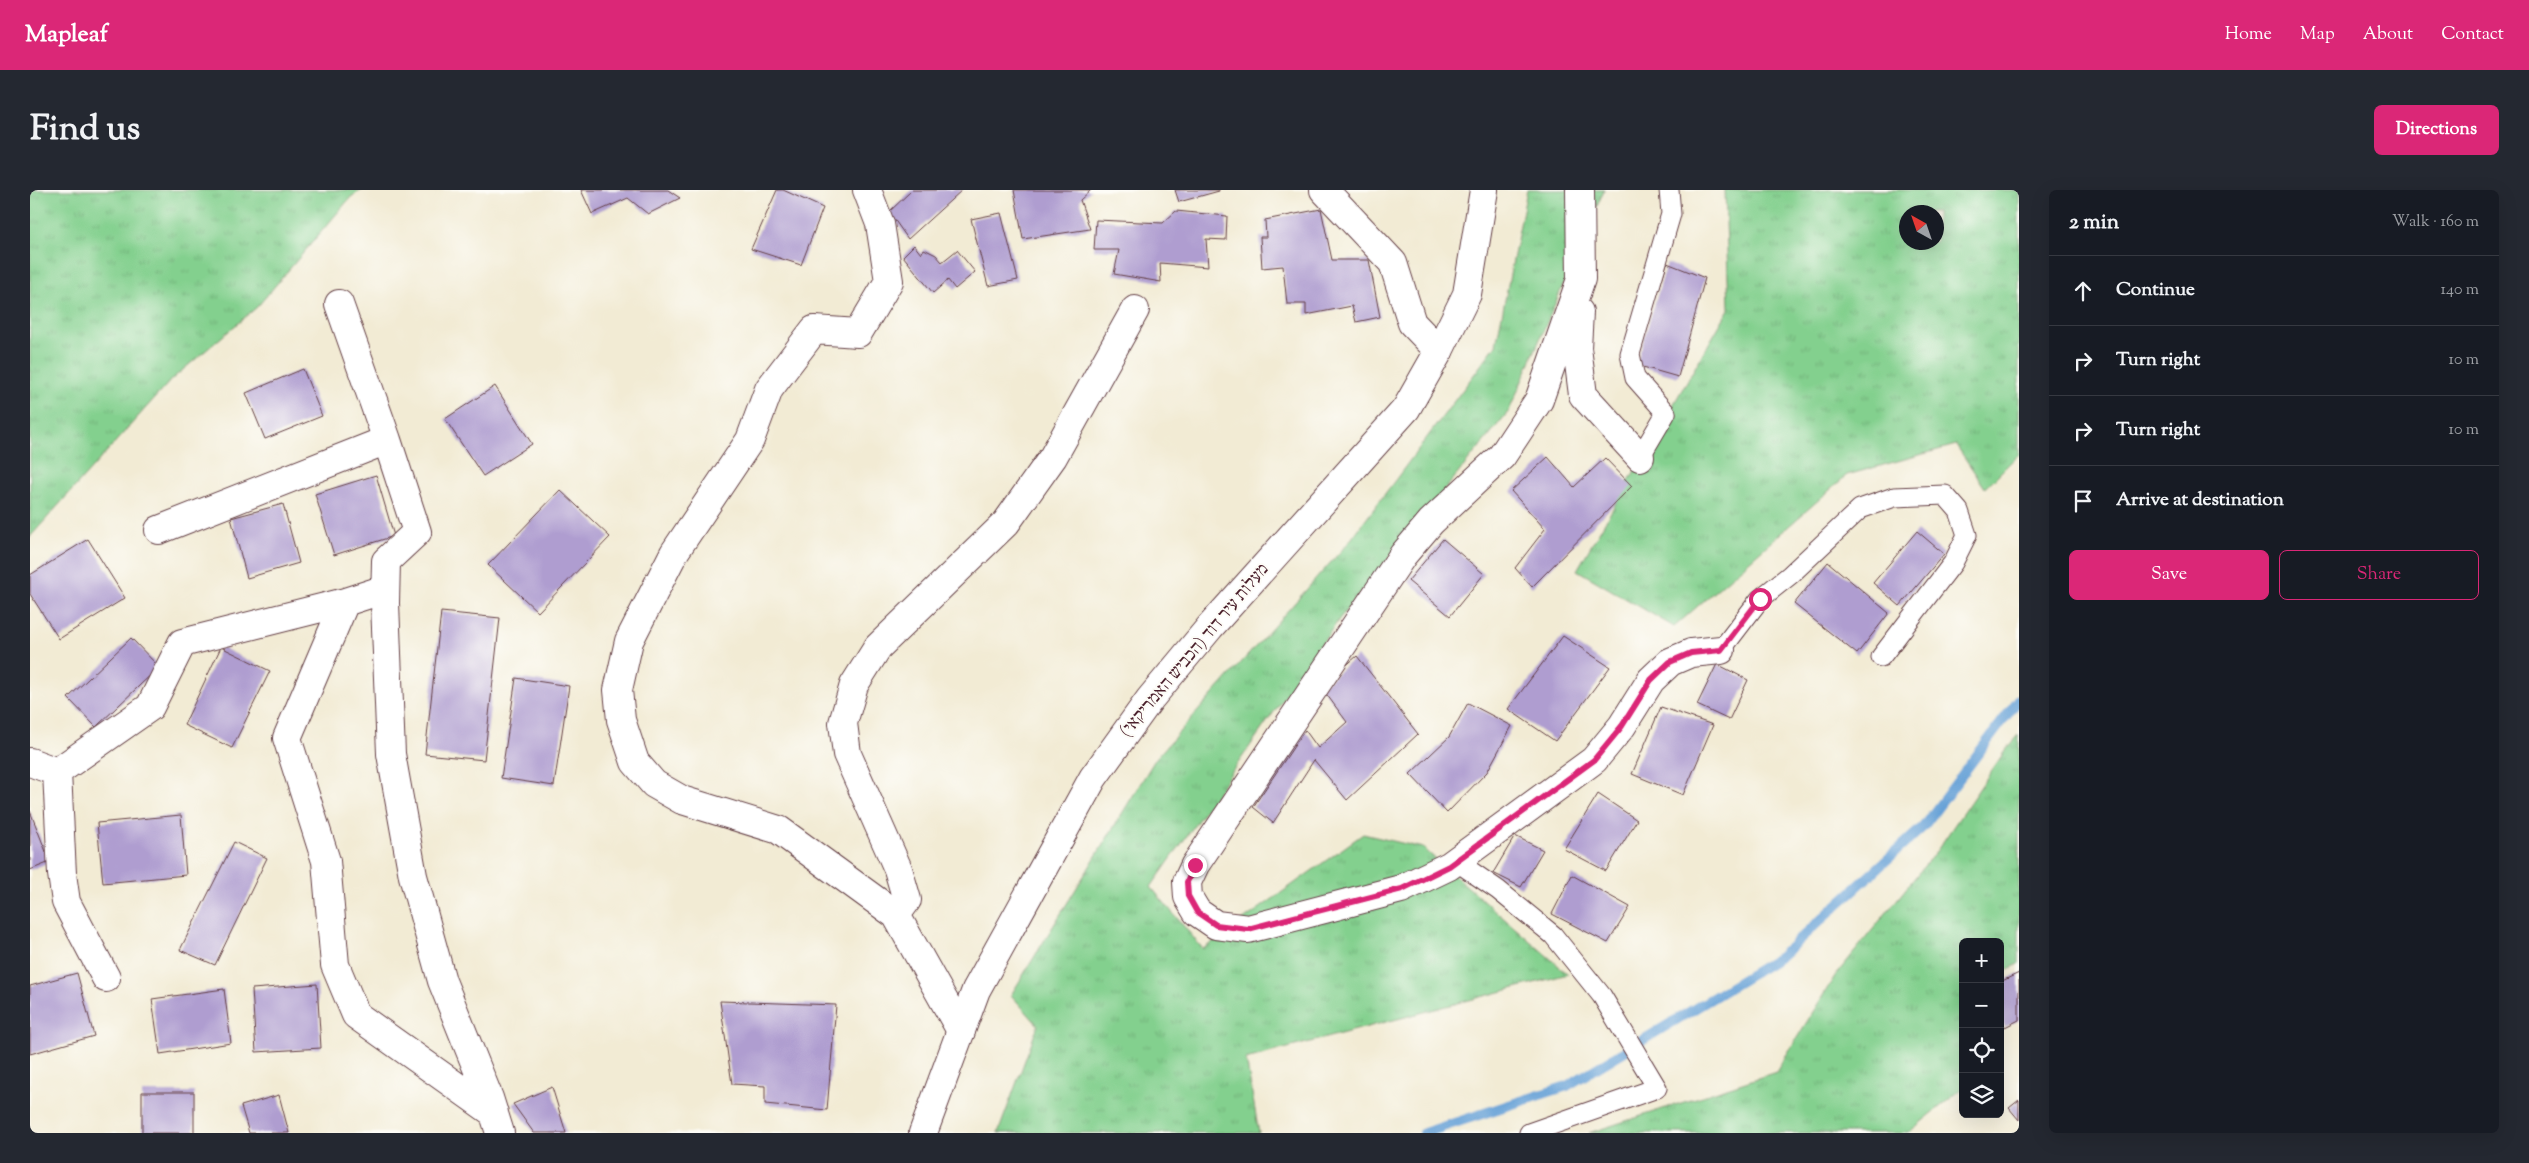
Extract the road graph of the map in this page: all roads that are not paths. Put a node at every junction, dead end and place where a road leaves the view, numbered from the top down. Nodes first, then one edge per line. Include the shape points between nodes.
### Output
1 (867, 190) edge
2 (1324, 190) edge
3 (1484, 190) edge
4 (1580, 190) edge
5 (1669, 190) edge
6 (1581, 279) junction
7 (339, 304) dead end
8 (1135, 310) dead end
9 (1439, 350) junction
10 (388, 440) junction
11 (1640, 457) joint
12 (159, 530) dead end
13 (385, 589) junction
14 (345, 602) junction
15 (1721, 650) joint
16 (1881, 658) dead end
17 (30, 762) edge
18 (57, 772) junction
19 (1456, 861) junction
20 (896, 915) junction
21 (106, 978) dead end
22 (961, 1030) junction
23 (497, 1123) edge
24 (922, 1133) edge
25 (1529, 1133) edge

1 - 20 street via 880,224 889,281 858,333 814,330 769,389 750,440 674,553 629,641 618,690 621,720 635,762 654,784 682,800 779,830
2 - 9 street via 1393,263 1412,323
3 - 9 street, מעלות עיר דוד (הכביש האמריקאי) via 1467,294
4 - 6 street
5 - 11 lane via 1671,214 1630,354 1635,378 1666,413
6 - 11 street via 1576,348 1583,395
6 - 19 street via 1539,400 1502,456 1431,522 1403,555 1195,865 1187,882 1188,896 1197,912 1216,925 1248,929 1402,889
7 - 10 street
8 - 20 street via 1053,458 1006,523 878,647 854,686 844,723 847,754 898,869 907,900
9 - 22 street, מעלות עיר דוד (הכביש האמריקאי) via 1406,409 1210,627 1150,699 1093,778 976,990
10 - 12 street
10 - 13 street via 417,532 386,561
13 - 14 street
13 - 23 street via 391,754 413,876 442,980
14 - 18 street via 182,643 150,707
14 - 23 street via 286,738 326,861 335,965 356,1014
15 - 16 lane via 1760,599 1860,509 1894,497 1945,495 1958,511 1967,534 1953,563
15 - 19 street via 1691,653 1670,662 1651,680 1622,726 1594,760
17 - 18 street
18 - 21 street via 66,902
19 - 25 lane via 1553,935 1602,996 1657,1088
20 - 22 street
22 - 24 street, מעלות עיר דוד (הכביש האמריקאי)

